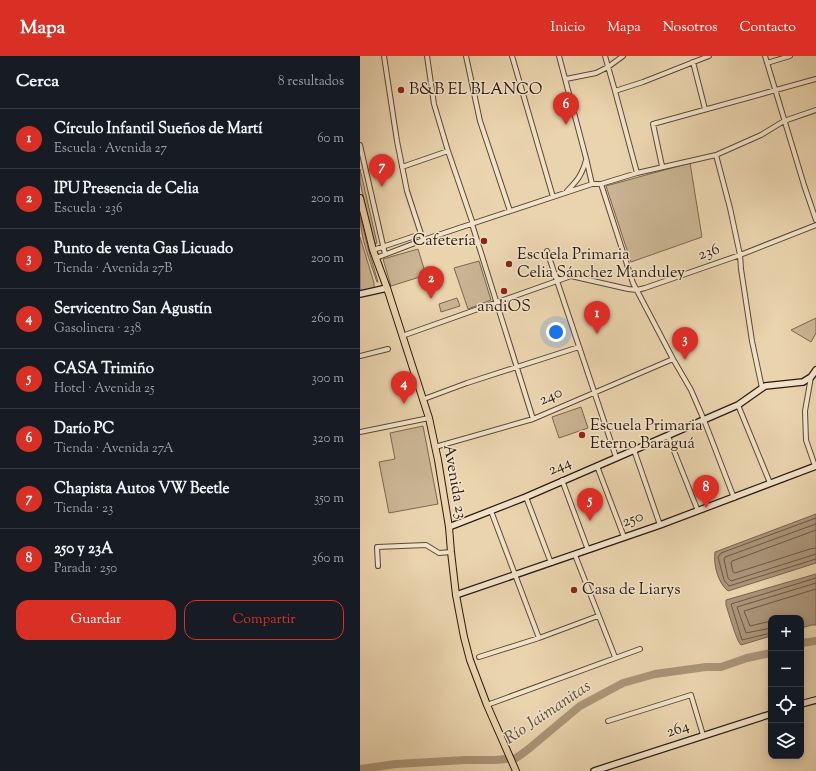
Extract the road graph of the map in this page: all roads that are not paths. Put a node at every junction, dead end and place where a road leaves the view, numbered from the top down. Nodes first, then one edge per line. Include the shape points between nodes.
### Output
1 (384, 56) edge
2 (427, 56) edge
3 (466, 56) edge
4 (512, 56) edge
5 (559, 56) edge
6 (605, 56) edge
7 (623, 56) edge
8 (709, 56) edge
9 (765, 56) edge
10 (790, 56) edge
11 (693, 62) junction
12 (767, 63) junction
13 (608, 67) junction
14 (566, 79) junction
15 (816, 79) edge
16 (615, 91) junction
17 (775, 91) junction
18 (705, 109) junction
19 (816, 110) edge
20 (784, 121) junction
21 (360, 145) edge
22 (448, 151) junction
23 (716, 155) junction
24 (586, 158) junction
25 (662, 166) junction
26 (402, 167) junction
27 (637, 173) junction
28 (592, 184) junction
29 (601, 184) junction
30 (566, 193) junction
31 (553, 197) junction
32 (360, 198) edge
33 (510, 211) junction
34 (816, 220) edge
35 (472, 224) junction
36 (816, 225) edge
37 (421, 234) junction
38 (423, 240) junction
39 (383, 247) junction
40 (373, 250) junction
41 (547, 251) dead end
42 (385, 254) junction
43 (740, 255) junction
44 (376, 258) junction
45 (556, 281) junction
46 (387, 288) junction
47 (637, 290) junction
48 (360, 294) edge
49 (496, 302) junction
50 (402, 336) junction
51 (579, 347) junction
52 (388, 349) dead end
53 (360, 356) edge
54 (673, 359) junction
55 (517, 367) junction
56 (816, 370) edge
57 (811, 377) junction
58 (762, 388) junction
59 (595, 393) junction
60 (424, 399) junction
61 (738, 405) junction
62 (429, 418) junction
63 (533, 419) junction
64 (704, 420) junction
65 (360, 432) edge
66 (668, 436) junction
67 (435, 447) junction
68 (634, 450) junction
69 (616, 457) junction
70 (597, 466) junction
71 (816, 466) edge
72 (562, 480) junction
73 (770, 483) junction
74 (526, 497) junction
75 (734, 498) junction
76 (491, 511) junction
77 (698, 511) junction
78 (660, 525) junction
79 (449, 527) junction
80 (624, 537) junction
81 (588, 550) junction
82 (451, 552) junction
83 (575, 555) junction
84 (551, 563) junction
85 (378, 566) dead end
86 (514, 575) junction
87 (456, 595) junction
88 (598, 616) junction
89 (539, 638) junction
90 (640, 649) dead end
91 (479, 657) dead end
92 (615, 657) junction
93 (816, 702) edge
94 (804, 704) edge
95 (487, 705) junction
96 (768, 715) edge
97 (608, 721) dead end
98 (703, 735) junction
99 (515, 770) edge
100 (594, 771) edge

1 - 26 street
2 - 22 street via 434,104
3 - 33 street via 479,117
4 - 31 street
5 - 14 street
6 - 13 street
7 - 13 street
8 - 11 street
9 - 12 street
10 - 12 street
11 - 16 street
11 - 18 street
12 - 17 street
13 - 14 street via 596,73
13 - 16 street
14 - 24 street
15 - 17 street
16 - 27 street
17 - 18 street
17 - 20 street
18 - 25 street via 653,124
19 - 20 street
20 - 23 street via 761,135
20 - 34 street
21 - 39 street
22 - 26 street
22 - 35 street
23 - 25 street
23 - 43 street
24 - 28 street
24 - 30 street via 578,180
25 - 27 street
26 - 37 street
27 - 29 street
28 - 29 street
28 - 30 street
29 - 47 street
30 - 31 street
31 - 33 street
32 - 40 main road, Avenida 23
33 - 35 street
35 - 38 street
35 - 49 street
36 - 43 street, 236
37 - 38 street
37 - 39 street
38 - 42 street
39 - 40 street
39 - 42 street
40 - 44 main road, Avenida 23
41 - 45 street
42 - 44 street
43 - 47 street, 236
43 - 58 street via 740,269
44 - 46 main road, Avenida 23
45 - 47 street via 571,276
45 - 49 street
45 - 51 street
46 - 48 street
46 - 50 main road, Avenida 23
47 - 54 street
49 - 50 street
49 - 55 street
50 - 60 main road, Avenida 23
51 - 55 street
51 - 59 street
52 - 53 street
54 - 59 street, 240
54 - 64 street via 691,390
55 - 60 street
55 - 63 street
56 - 57 street
57 - 58 street, 244 via 803,382
57 - 71 street via 805,411 806,440
58 - 61 street, 244
59 - 63 street, 240
59 - 69 street
60 - 62 main road, Avenida 23
61 - 64 street, 244
61 - 73 street
62 - 65 street
62 - 67 main road, Avenida 23
63 - 67 street, 240
64 - 66 street, 244
64 - 75 street
66 - 68 street, 244
66 - 77 street
67 - 79 main road, Avenida 23
68 - 69 street, 244
68 - 78 street
69 - 70 street, 244
70 - 72 street, 244
70 - 80 street
71 - 73 street, 250
72 - 74 street, 244
72 - 81 street
73 - 75 street, 250
74 - 76 street, 244
74 - 84 street
75 - 77 street, 250
76 - 79 street, 244
76 - 86 street
77 - 78 street, 250
78 - 80 street, 250
79 - 82 main road, Avenida 23
80 - 81 street, 250
81 - 83 street, 250
82 - 85 street via 439,553 426,546 377,547
82 - 87 main road, Avenida 23
83 - 84 street, 250
83 - 88 street
84 - 86 street, 250
86 - 87 street, 250
86 - 89 street
87 - 95 main road, Avenida 23 via 470,660
88 - 89 street
88 - 92 street
89 - 91 street
90 - 92 street
92 - 95 street
93 - 94 street
95 - 99 main road, Avenida 23
96 - 98 street, 264
97 - 98 street via 691,695
98 - 100 street, 264

